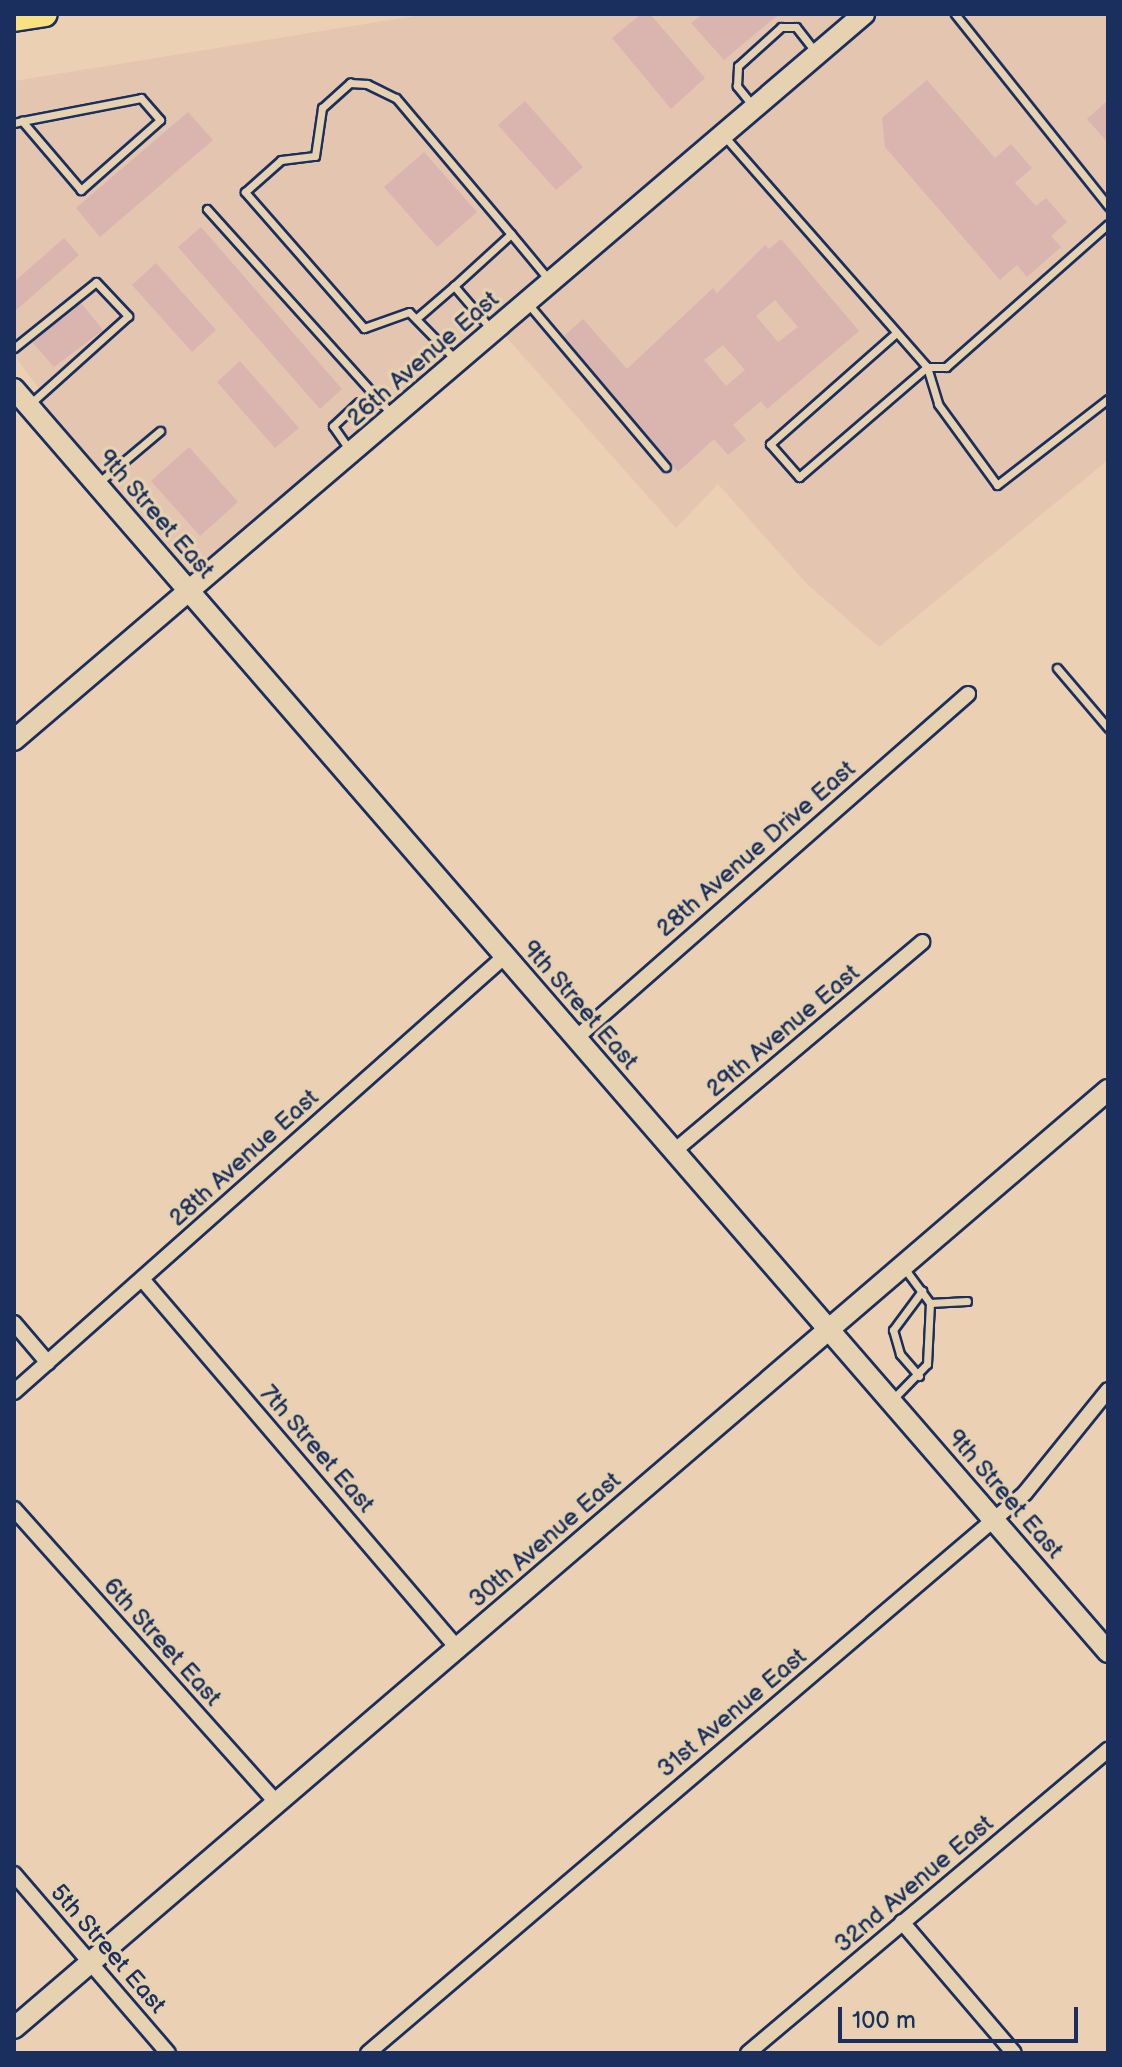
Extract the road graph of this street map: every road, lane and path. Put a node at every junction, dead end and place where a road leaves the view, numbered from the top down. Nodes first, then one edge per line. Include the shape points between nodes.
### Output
1 (45, 14) edge
2 (864, 14) edge
3 (955, 14) edge
4 (14, 19) edge
5 (818, 54) junction
6 (755, 108) junction
7 (18, 122) edge
8 (723, 135) junction
9 (1108, 206) edge
10 (207, 209) dead end
11 (1108, 224) edge
12 (511, 234) junction
13 (552, 283) junction
14 (454, 286) junction
15 (528, 304) junction
16 (418, 317) junction
17 (493, 333) junction
18 (896, 333) junction
19 (14, 348) edge
20 (458, 363) junction
21 (927, 367) junction
22 (14, 389) edge
23 (1108, 399) edge
24 (359, 402) dead end
25 (28, 406) junction
26 (395, 418) junction
27 (160, 431) dead end
28 (353, 453) junction
29 (666, 467) dead end
30 (96, 485) junction
31 (191, 594) junction
32 (1057, 668) dead end
33 (968, 694) dead end
34 (1108, 728) edge
35 (14, 740) edge
36 (922, 942) dead end
37 (504, 957) junction
38 (575, 1039) junction
39 (1108, 1090) edge
40 (673, 1152) junction
41 (903, 1268) junction
42 (142, 1279) junction
43 (922, 1291) junction
44 (967, 1301) dead end
45 (930, 1303) junction
46 (14, 1323) edge
47 (830, 1331) junction
48 (48, 1363) junction
49 (919, 1376) junction
50 (1108, 1390) edge
51 (14, 1392) edge
52 (890, 1401) junction
53 (14, 1509) edge
54 (993, 1520) junction
55 (1105, 1644) edge
56 (458, 1649) junction
57 (1108, 1750) edge
58 (278, 1804) junction
59 (14, 1874) edge
60 (902, 1922) junction
61 (91, 1963) junction
62 (14, 2028) edge
63 (168, 2053) edge
64 (368, 2053) edge
65 (748, 2053) edge
66 (1014, 2053) edge

1 - 4 main road
2 - 5 street, 26th Avenue East
3 - 9 lane
5 - 6 street, 26th Avenue East
5 - 6 lane via 796,27 781,27 738,66 737,86
6 - 8 street, 26th Avenue East
7 - 7 lane via 141,98 160,120 81,190
8 - 13 street, 26th Avenue East
8 - 18 lane
10 - 26 lane
11 - 21 lane via 946,367
12 - 13 lane
12 - 14 lane
12 - 16 lane via 396,98 367,84 340,90 322,108 315,156 281,160 245,192 364,328 375,329 399,310
13 - 15 street, 26th Avenue East
14 - 16 lane
14 - 17 lane
15 - 17 street, 26th Avenue East
15 - 29 lane
16 - 20 lane
17 - 20 street, 26th Avenue East
18 - 21 lane
18 - 21 lane via 770,444 799,477
19 - 25 lane via 96,282 129,318
20 - 26 street, 26th Avenue East
21 - 23 lane via 938,404 997,485
22 - 25 street, 9th Street East
24 - 28 lane via 333,426
25 - 30 street, 9th Street East
26 - 28 street, 26th Avenue East
27 - 30 lane
28 - 31 street, 26th Avenue East
30 - 31 street, 9th Street East
31 - 35 street, 26th Avenue East
31 - 37 street, 9th Street East
32 - 34 lane
33 - 38 street, 28th Avenue Drive East
36 - 40 street, 29th Avenue East
37 - 38 street, 9th Street East
37 - 42 street, 28th Avenue East
38 - 40 street, 9th Street East
39 - 41 street, 30th Avenue East
40 - 47 street, 9th Street East
41 - 43 lane
41 - 47 street, 30th Avenue East
42 - 48 street, 28th Avenue East
42 - 56 street, 7th Street East
43 - 45 lane
43 - 49 lane via 893,1330 900,1354
44 - 45 lane
45 - 49 lane via 927,1364
46 - 48 street
47 - 52 street, 9th Street East
47 - 56 street, 30th Avenue East
48 - 51 street, 28th Avenue East
49 - 52 lane
50 - 54 street, 31st Avenue East via 1025,1493
52 - 54 street, 9th Street East
53 - 58 street, 6th Street East
54 - 55 street, 9th Street East
54 - 64 street, 31st Avenue East
56 - 58 street, 30th Avenue East
57 - 60 street, 32nd Avenue East
58 - 61 street, 30th Avenue East
59 - 61 street, 5th Street East
60 - 65 street, 32nd Avenue East
60 - 66 street
61 - 62 street, 30th Avenue East
61 - 63 street, 5th Street East

